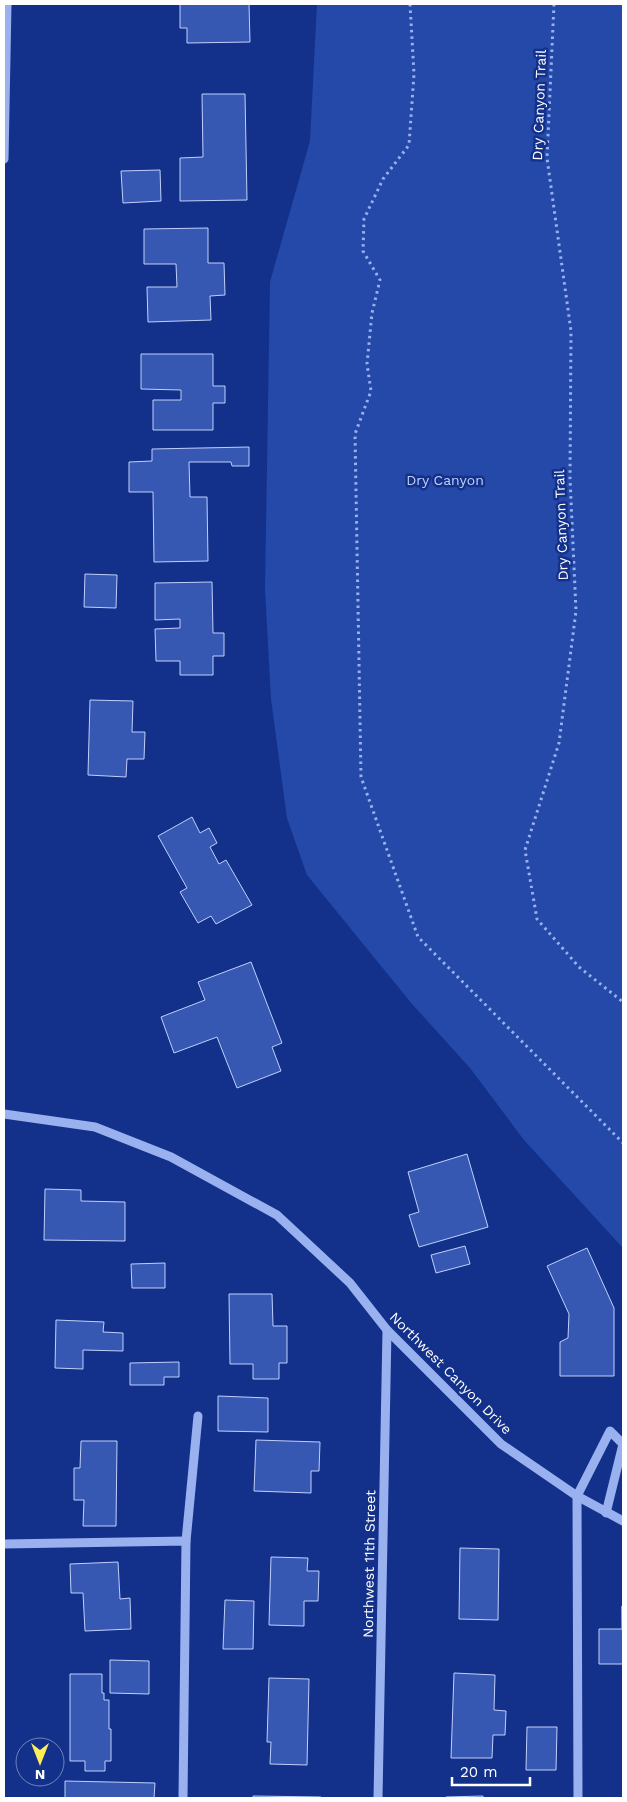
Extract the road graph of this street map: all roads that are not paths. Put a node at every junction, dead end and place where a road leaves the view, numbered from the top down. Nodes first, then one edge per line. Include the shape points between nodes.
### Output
1 (7, 4) edge
2 (5, 31) edge
3 (4, 159) edge
4 (4, 1114) edge
5 (387, 1330) junction
6 (198, 1416) dead end
7 (577, 1496) junction
8 (606, 1513) junction
9 (623, 1521) edge
10 (186, 1541) junction
11 (4, 1544) edge
12 (183, 1798) edge
13 (378, 1798) edge
14 (578, 1798) edge

1 - 2 street
2 - 3 street
4 - 5 street, Northwest Canyon Drive via 95,1127 171,1157 269,1211 350,1282
5 - 7 street, Northwest Canyon Drive via 501,1444
5 - 13 street, Northwest 11th Street
6 - 10 street
7 - 8 street, Northwest Canyon Drive
7 - 8 street via 610,1431 623,1444
7 - 14 street
8 - 9 street, Northwest Canyon Drive
10 - 11 street
10 - 12 street

